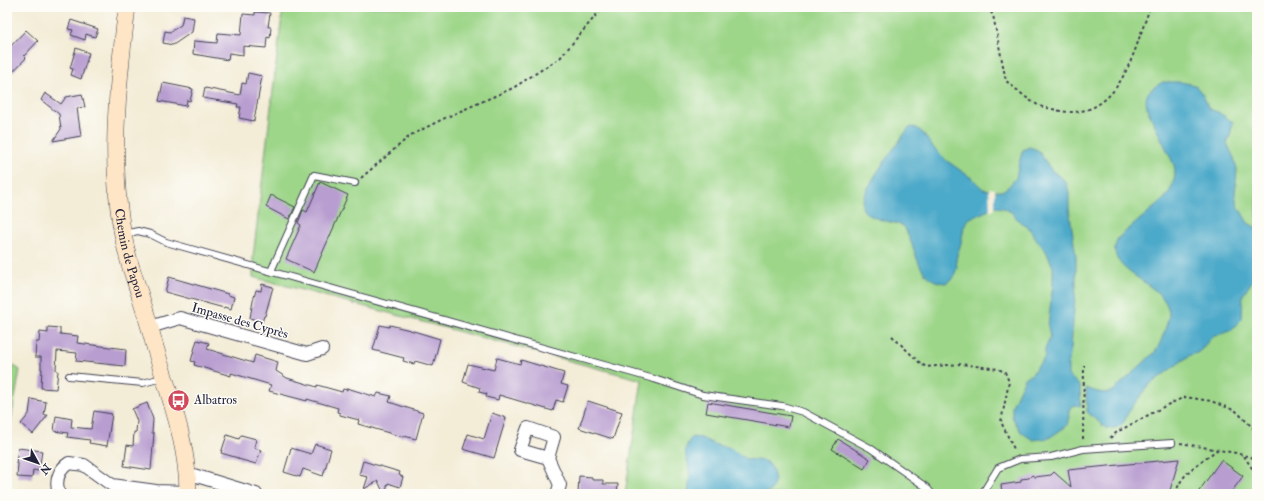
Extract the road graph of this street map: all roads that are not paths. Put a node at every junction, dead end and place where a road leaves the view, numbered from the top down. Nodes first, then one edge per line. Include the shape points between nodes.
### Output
1 (127, 7) edge
2 (355, 183) road end
3 (123, 234) junction
4 (271, 271) junction
5 (150, 327) junction
6 (322, 349) dead end
7 (69, 376) dead end
8 (165, 376) junction
9 (1172, 443) road end
10 (548, 458) dead end
11 (187, 473) junction
12 (188, 493) edge
13 (59, 494) edge
14 (256, 494) edge
15 (558, 494) edge
16 (932, 494) edge
17 (982, 494) edge

1 - 3 street, Chemin de Papou via 117,115 116,175
2 - 4 lane via 314,175
3 - 4 lane via 138,231 150,234 166,242
3 - 5 street, Chemin de Papou
4 - 16 lane via 654,379 702,395 782,406 804,412 870,448 926,487
5 - 6 street, Impasse des Cyprès via 180,318 307,354
5 - 8 street, Chemin de Papou
7 - 8 lane via 143,383
8 - 11 street, Chemin de Papou via 182,439
9 - 17 lane via 1083,448 1051,457 1020,459 998,468
10 - 15 street via 560,485
11 - 12 street, Chemin de Papou
11 - 14 street
12 - 13 street via 156,492 112,485 84,465 69,463 62,468 58,476

